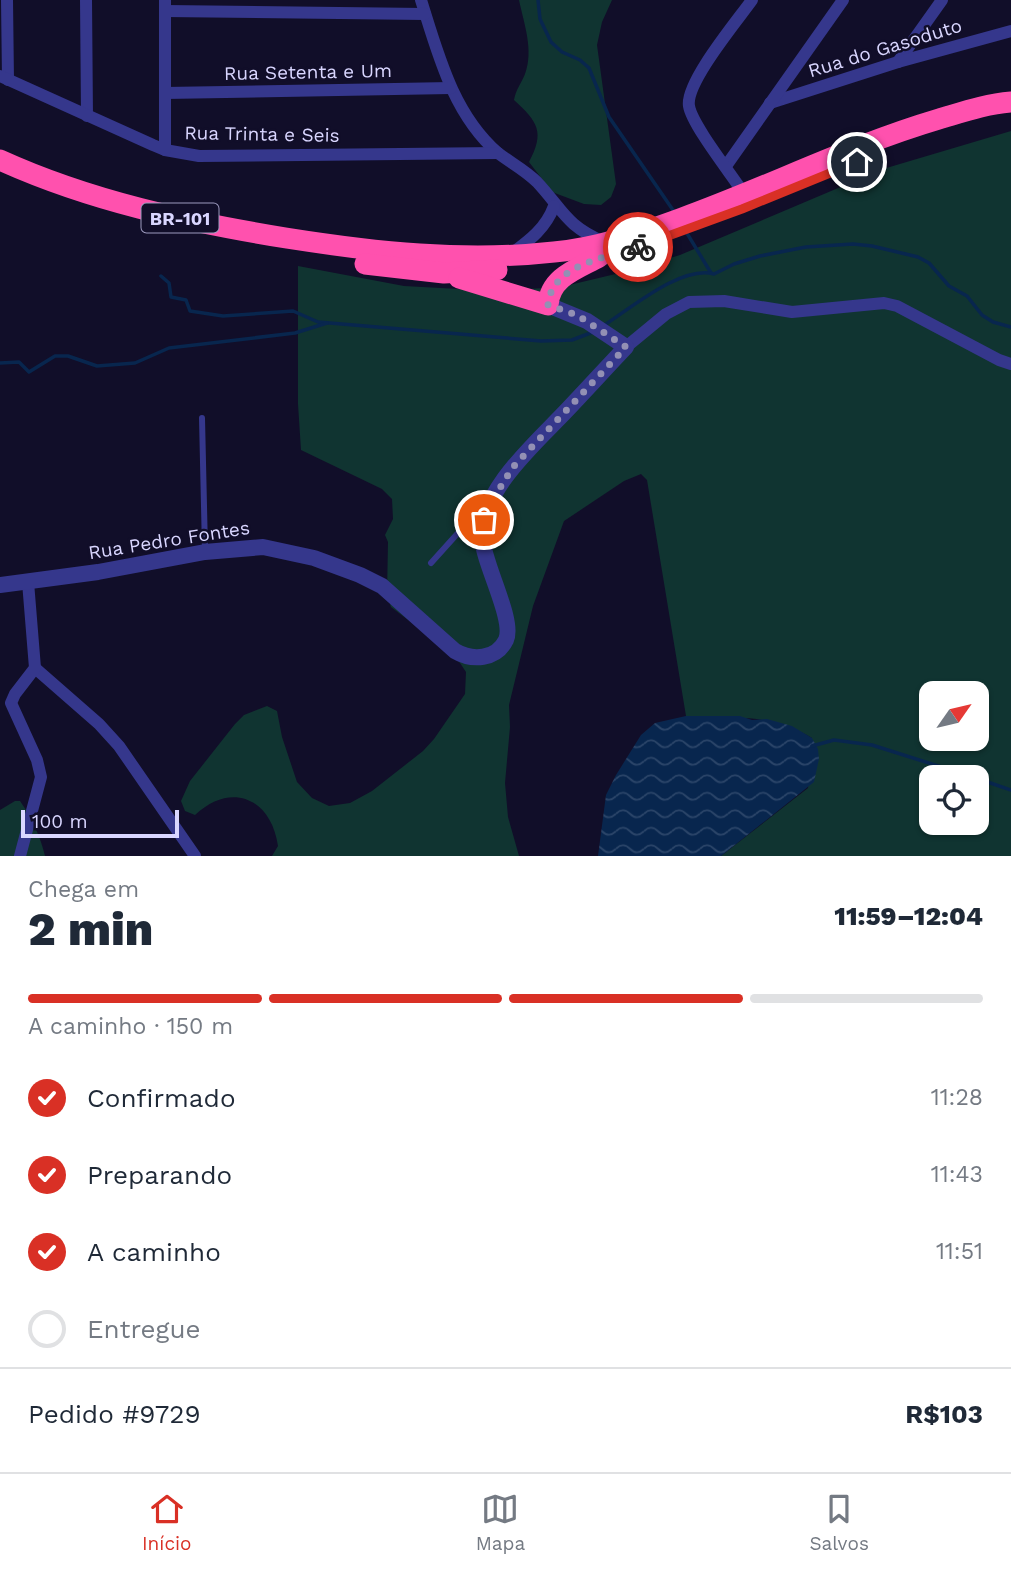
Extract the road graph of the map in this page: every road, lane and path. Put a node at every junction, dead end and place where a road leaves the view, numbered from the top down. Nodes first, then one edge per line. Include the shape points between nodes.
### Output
1 (7, 0) edge
2 (86, 0) edge
3 (421, 0) edge
4 (752, 0) edge
5 (843, 0) edge
6 (942, 0) edge
7 (165, 6) edge
8 (425, 14) junction
9 (1011, 31) edge
10 (898, 62) junction
11 (4, 78) edge
12 (451, 88) junction
13 (166, 93) junction
14 (1011, 93) edge
15 (1011, 102) edge
16 (770, 103) junction
17 (982, 107) junction
18 (1011, 114) edge
19 (87, 116) junction
20 (165, 150) junction
21 (498, 153) junction
22 (0, 160) edge
23 (726, 166) junction
24 (0, 176) edge
25 (744, 194) junction
26 (555, 206) junction
27 (603, 250) junction
28 (508, 256) junction
29 (444, 273) junction
30 (548, 305) junction
31 (626, 347) junction
32 (1011, 364) edge
33 (202, 418) dead end
34 (488, 507) junction
35 (205, 552) junction
36 (431, 563) dead end
37 (28, 582) junction
38 (0, 585) edge
39 (35, 668) junction
40 (20, 856) edge
41 (194, 856) edge

1 - 11 street
2 - 19 street
3 - 8 street
4 - 23 street via 689,95 691,114
5 - 16 street
6 - 10 street
7 - 8 street
7 - 13 street
8 - 12 street
9 - 10 street, Rua do Gasoduto
10 - 16 street, Rua do Gasoduto
11 - 19 street, Rua Trinta e Seis
12 - 13 street, Rua Setenta e Um
12 - 21 street via 461,108
13 - 20 street
14 - 17 highway
15 - 17 highway, BR-101
16 - 23 street
17 - 25 highway, BR-101 via 906,128
18 - 27 highway, BR-101 via 927,134 670,236
19 - 20 street, Rua Trinta e Seis
20 - 21 street, Rua Trinta e Seis via 212,156
21 - 26 street via 534,179
22 - 28 highway, BR-101 via 74,190 251,232 366,250
23 - 25 street
24 - 29 highway, BR-101 via 68,201 242,243
25 - 27 highway, BR-101
26 - 27 street
26 - 28 street via 539,231
27 - 28 highway, BR-101
27 - 29 highway, BR-101 via 510,270
27 - 30 highway via 559,279
29 - 30 highway
30 - 31 street via 577,315
31 - 32 street, Rua Pedro Fontes via 666,314 689,302 724,301 792,312 884,303
31 - 34 street, Rua Pedro Fontes via 513,467
33 - 35 lane
34 - 35 street, Rua Pedro Fontes via 482,535 508,631 503,645 482,658 455,651 382,586 360,575 314,558 263,547
34 - 36 lane
35 - 37 street, Rua Pedro Fontes
37 - 38 street, Rua Pedro Fontes
37 - 39 street
39 - 40 street via 11,703 41,777
39 - 41 street via 119,747

